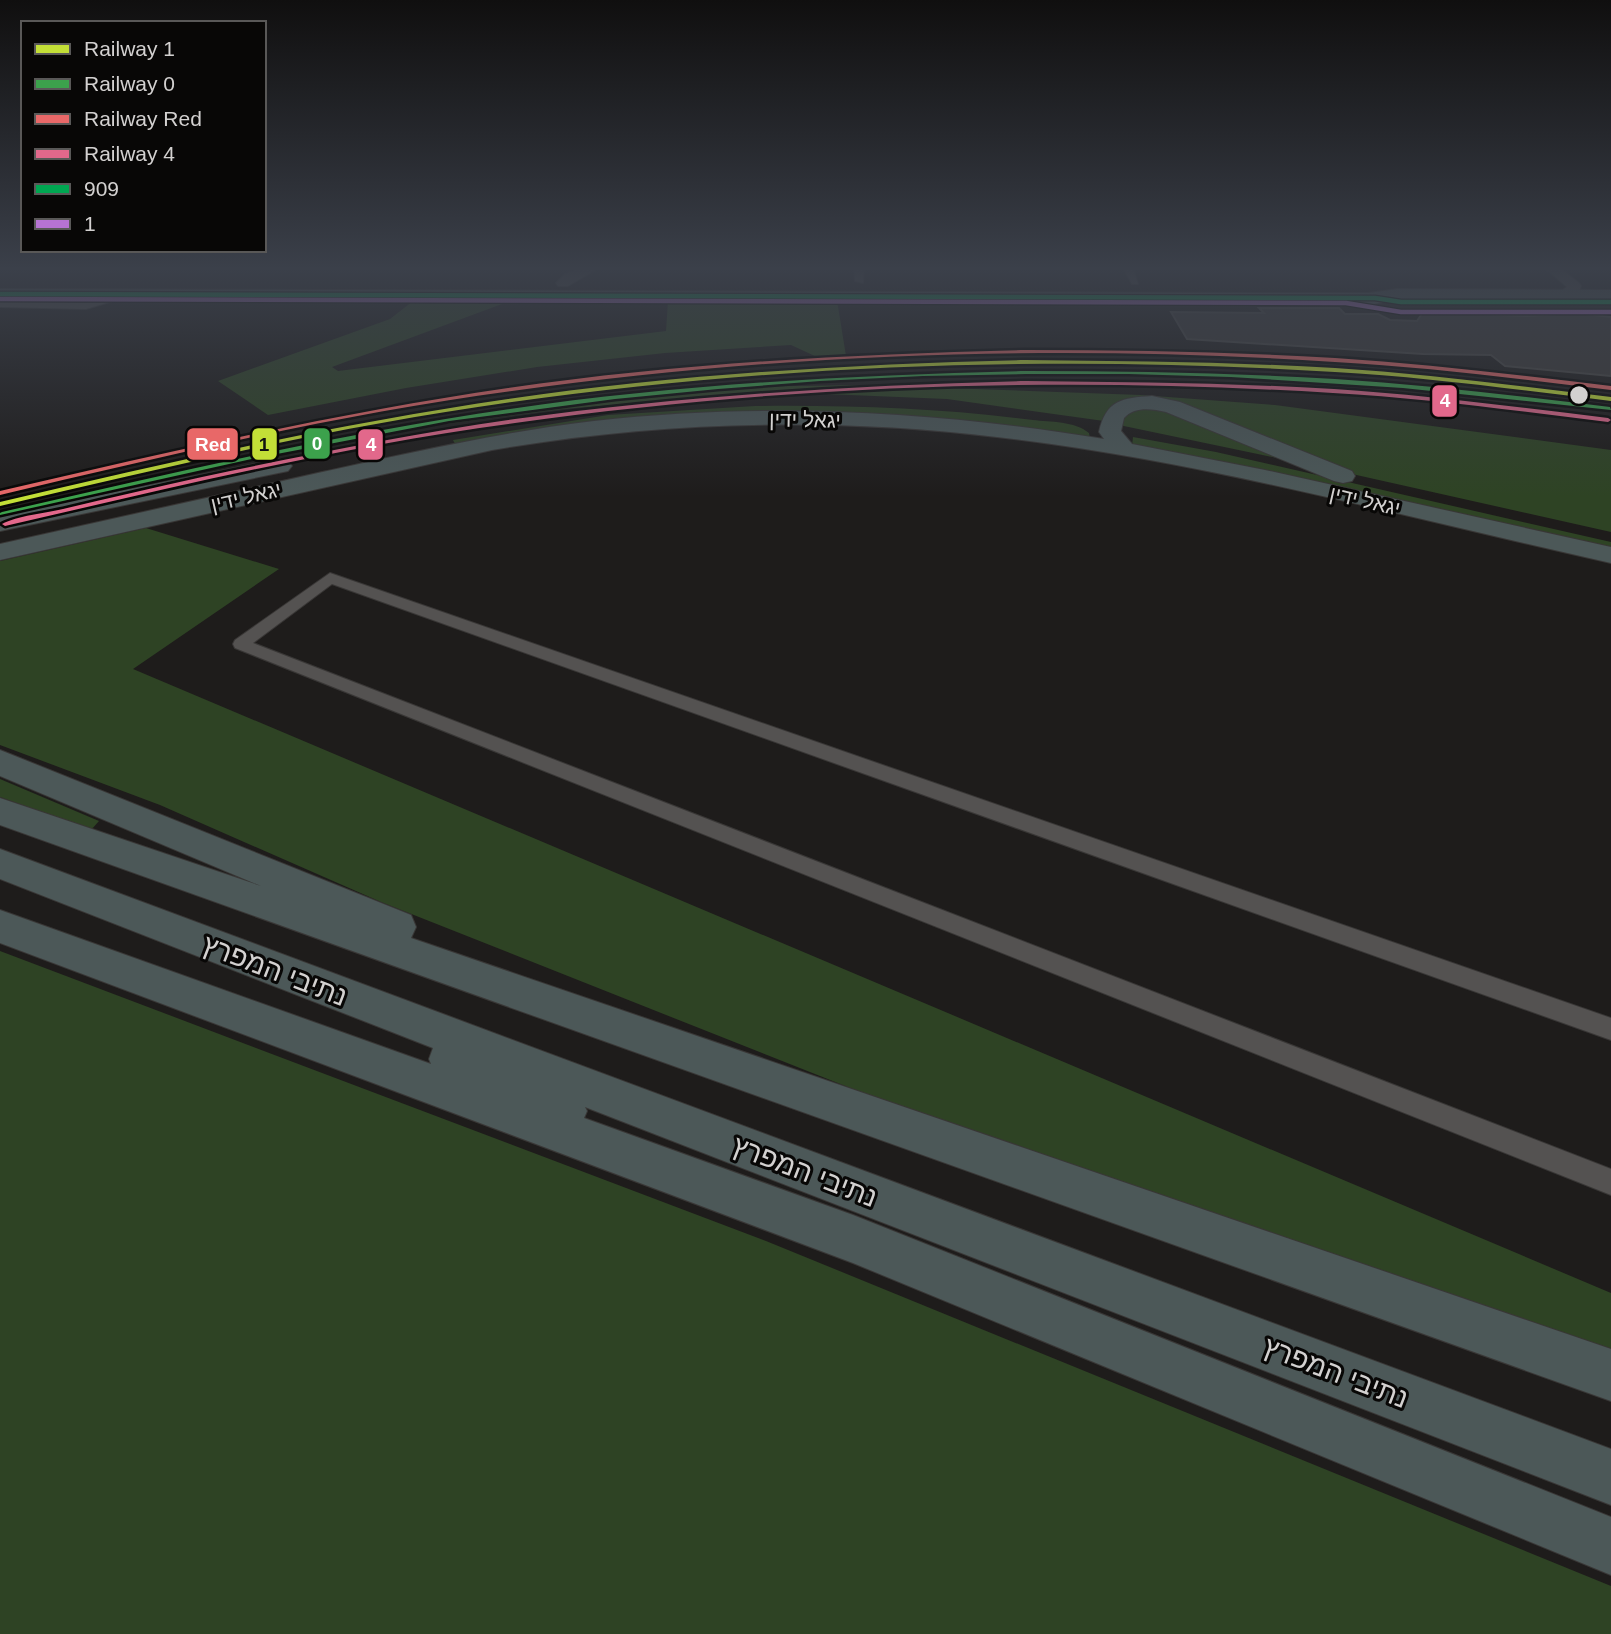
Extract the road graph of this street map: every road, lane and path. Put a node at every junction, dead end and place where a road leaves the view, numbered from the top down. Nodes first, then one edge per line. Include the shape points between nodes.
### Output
1 (1110, 427) junction
2 (393, 446) junction
3 (1124, 449) junction
4 (0, 523) edge
5 (0, 533) edge
6 (1611, 538) edge
7 (0, 552) edge
8 (1611, 555) edge
9 (0, 762) edge
10 (0, 811) edge
11 (0, 864) edge
12 (105, 905) junction
13 (0, 926) edge
14 (1611, 1029) edge
15 (736, 1068) junction
16 (1611, 1182) edge
17 (853, 1240) junction
18 (1611, 1375) edge
19 (1611, 1477) edge
20 (1611, 1546) edge

1 - 2 highway, יגאל ידין via 943,406 724,401 587,413
1 - 3 highway
1 - 6 highway, יגאל ידין
2 - 4 highway via 191,482
2 - 5 highway, יגאל ידין
3 - 7 highway, יגאל ידין via 1014,432 888,422 765,419 598,427 436,454
3 - 8 highway, יגאל ידין
9 - 15 highway
10 - 15 highway
11 - 12 highway, נתיבי המפרץ
12 - 17 highway
12 - 19 highway, נתיבי המפרץ
13 - 17 highway
14 - 16 street via 330,578 241,644
15 - 18 highway
17 - 20 highway

